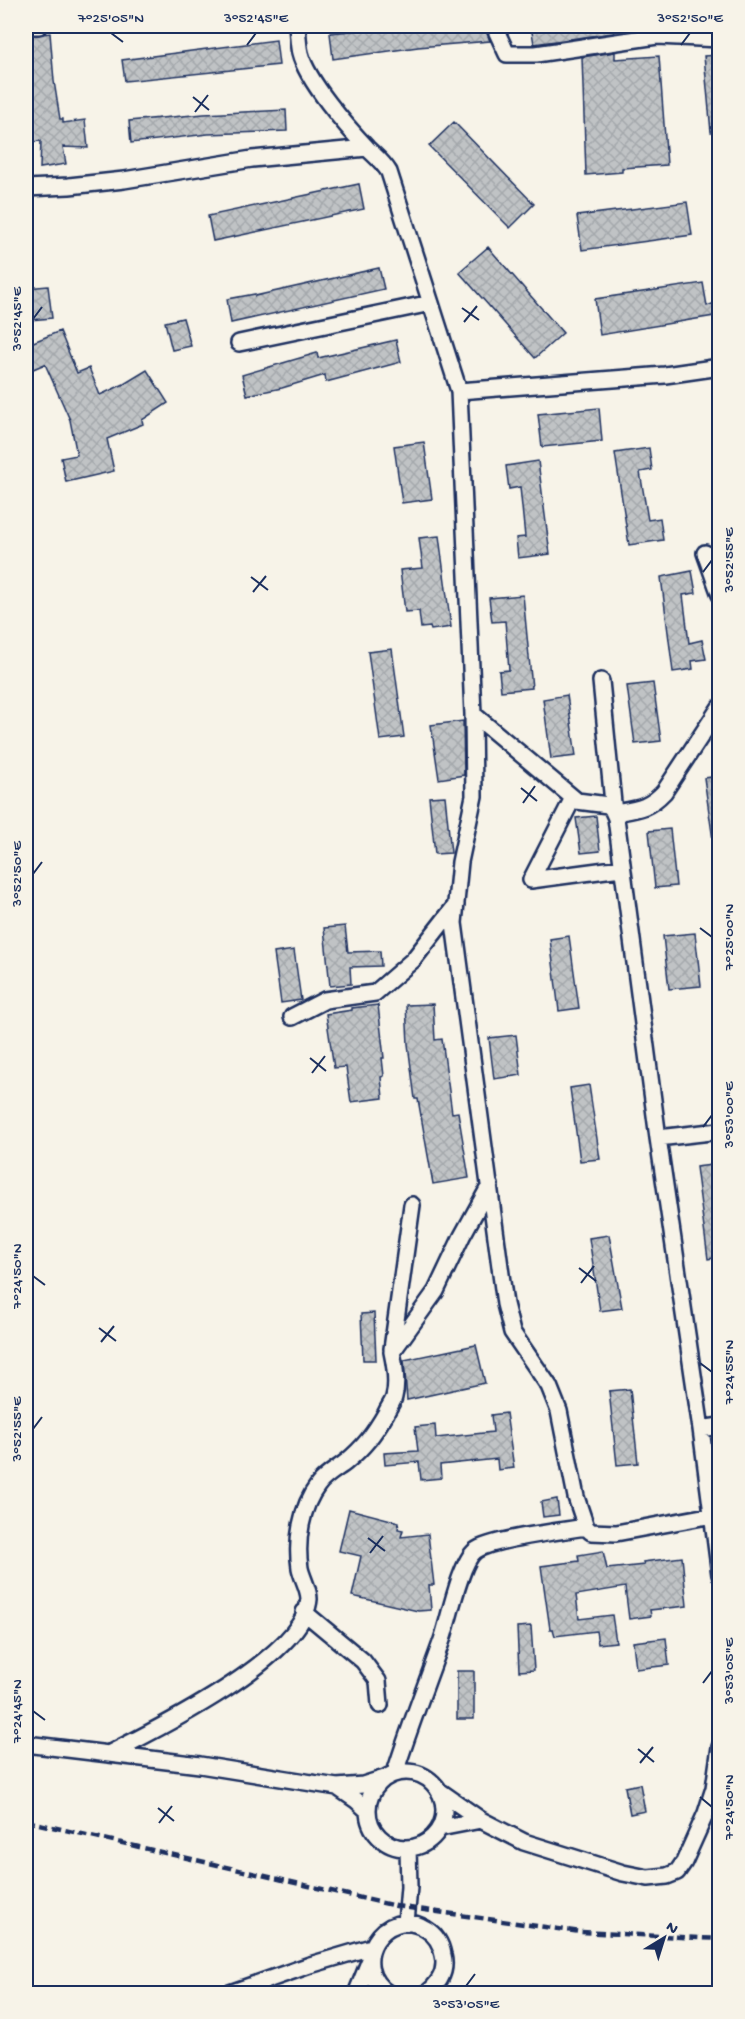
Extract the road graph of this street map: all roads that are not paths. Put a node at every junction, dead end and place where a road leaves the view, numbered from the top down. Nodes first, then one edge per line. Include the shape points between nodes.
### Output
1 (26, 26) edge
2 (39, 26) edge
3 (297, 26) edge
4 (494, 26) edge
5 (720, 39) edge
6 (367, 148) junction
7 (26, 188) edge
8 (431, 303) junction
9 (239, 343) dead end
10 (720, 367) edge
11 (459, 391) junction
12 (705, 553) dead end
13 (720, 595) edge
14 (601, 681) dead end
15 (720, 707) edge
16 (473, 714) junction
17 (573, 798) junction
18 (614, 813) junction
19 (621, 868) junction
20 (456, 905) junction
21 (292, 1017) dead end
22 (720, 1131) edge
23 (658, 1138) junction
24 (490, 1185) junction
25 (412, 1205) dead end
26 (392, 1352) junction
27 (720, 1426) edge
28 (701, 1429) junction
29 (713, 1515) junction
30 (586, 1527) junction
31 (717, 1534) edge
32 (720, 1575) edge
33 (304, 1612) junction
34 (380, 1705) dead end
35 (26, 1744) edge
36 (720, 1747) edge
37 (108, 1754) junction
38 (390, 1776) junction
39 (337, 1787) junction
40 (438, 1790) junction
41 (368, 1811) junction
42 (481, 1820) junction
43 (440, 1828) junction
44 (408, 1848) junction
45 (406, 1923) junction
46 (370, 1954) junction
47 (442, 1975) junction
48 (227, 1994) edge
49 (356, 1994) edge
50 (389, 1994) edge
51 (426, 1994) edge
52 (439, 1994) edge

1 - 2 street
3 - 6 street via 300,53 308,71
4 - 5 street via 507,54 536,54 657,36
6 - 7 street via 252,159 124,180
6 - 8 street via 389,172
8 - 9 street
8 - 11 street
10 - 11 street
11 - 16 street
12 - 13 street
14 - 18 street
15 - 18 street via 654,802
16 - 17 street
16 - 20 street via 474,796 460,862
17 - 18 street via 608,805
17 - 19 street via 531,880
18 - 19 street
19 - 23 street
20 - 21 street via 413,960 375,993 325,1000
20 - 24 street via 454,923
22 - 23 street
23 - 28 street
24 - 26 street via 436,1291
24 - 30 street via 512,1332 549,1386 559,1411
25 - 26 street
26 - 33 street via 394,1398 371,1438 318,1484 307,1505 298,1540 300,1568 309,1598
27 - 28 street
28 - 29 street
29 - 30 street via 616,1533 599,1534
29 - 31 street
30 - 38 street via 502,1542 471,1555
31 - 32 street
33 - 34 street via 363,1661 378,1681
33 - 37 street via 299,1626 265,1661 156,1730
35 - 37 street
36 - 42 street via 706,1813 684,1862 677,1872 667,1876 648,1878 600,1867 524,1842
37 - 39 street
38 - 39 street via 363,1785
38 - 40 street via 414,1773 424,1776
38 - 41 street via 372,1792
39 - 41 street
40 - 42 street
40 - 43 street via 444,1809
41 - 44 street via 369,1821 380,1838
42 - 43 street
43 - 44 street via 427,1842
44 - 45 street
45 - 46 street via 379,1935
45 - 47 street via 421,1926 438,1940 445,1960
46 - 48 street via 310,1965
46 - 49 street
46 - 50 street via 372,1976
47 - 51 street
47 - 52 street

